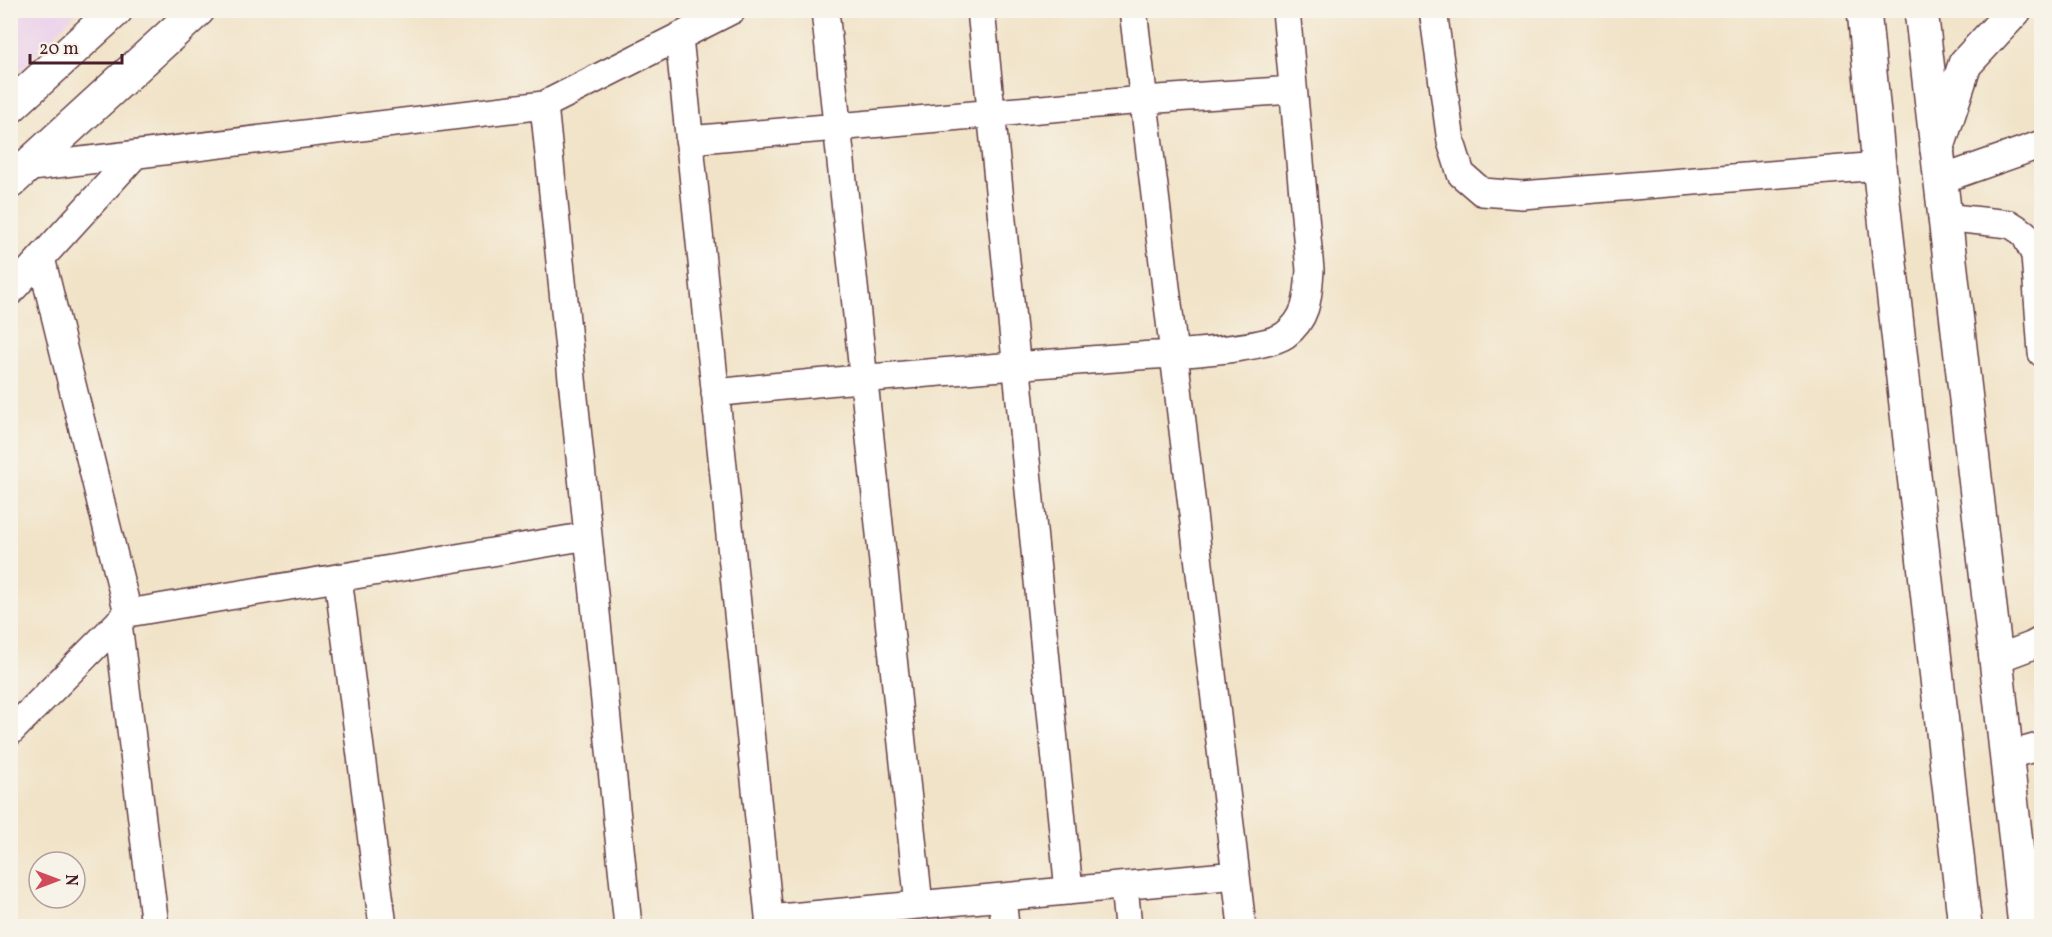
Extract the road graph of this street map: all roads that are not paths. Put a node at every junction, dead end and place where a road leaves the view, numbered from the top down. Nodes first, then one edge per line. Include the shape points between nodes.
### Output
1 (116, 10) edge
2 (198, 10) edge
3 (732, 10) edge
4 (825, 10) edge
5 (981, 10) edge
6 (1132, 10) edge
7 (1286, 10) edge
8 (1432, 10) edge
9 (1864, 10) edge
10 (1921, 10) edge
11 (2015, 10) edge
12 (679, 37) junction
13 (1293, 90) junction
14 (1143, 100) junction
15 (544, 105) junction
16 (10, 107) edge
17 (992, 114) junction
18 (838, 128) junction
19 (689, 140) junction
20 (2042, 144) edge
21 (135, 155) junction
22 (1938, 165) junction
23 (1879, 166) junction
24 (17, 175) edge
25 (1943, 217) junction
26 (41, 258) junction
27 (10, 292) edge
28 (1174, 353) junction
29 (2042, 353) edge
30 (1016, 366) junction
31 (864, 377) junction
32 (715, 393) junction
33 (588, 536) junction
34 (338, 578) junction
35 (123, 618) junction
36 (2042, 639) edge
37 (1996, 659) junction
38 (10, 732) edge
39 (2042, 746) edge
40 (2006, 756) junction
41 (1236, 875) junction
42 (1124, 886) junction
43 (1069, 891) junction
44 (1002, 897) junction
45 (919, 905) junction
46 (769, 923) edge
47 (156, 927) edge
48 (383, 927) edge
49 (628, 927) edge
50 (1005, 927) edge
51 (1128, 927) edge
52 (1242, 927) edge
53 (1965, 927) edge
54 (2025, 927) edge

1 - 16 street
2 - 24 street
3 - 12 street
4 - 18 street
5 - 17 street
6 - 14 street
7 - 13 street
8 - 23 street via 1451,142 1461,174 1482,192 1522,195
9 - 23 street
10 - 22 street
11 - 22 street via 1965,64
12 - 15 street
12 - 19 street
13 - 14 street
13 - 28 street via 1310,270 1308,298 1301,319 1283,336 1260,344
14 - 17 street
14 - 28 street
15 - 21 street
15 - 33 street
17 - 18 street
17 - 30 street
18 - 19 street
18 - 31 street
19 - 32 street
20 - 22 street
21 - 24 street
21 - 26 street
22 - 25 street
23 - 53 street
25 - 29 street via 2010,224 2024,233 2035,255
25 - 37 street
26 - 27 street
26 - 35 street
28 - 30 street
28 - 41 street
30 - 31 street
30 - 43 street
31 - 32 street
31 - 45 street
32 - 46 street
33 - 34 street
33 - 49 street
34 - 35 street
34 - 48 street
35 - 38 street
35 - 47 street
36 - 37 street
37 - 40 street
39 - 40 street
40 - 54 street
41 - 42 street
41 - 52 street
42 - 43 street
42 - 51 street
43 - 44 street
44 - 45 street
44 - 50 street
45 - 46 street

